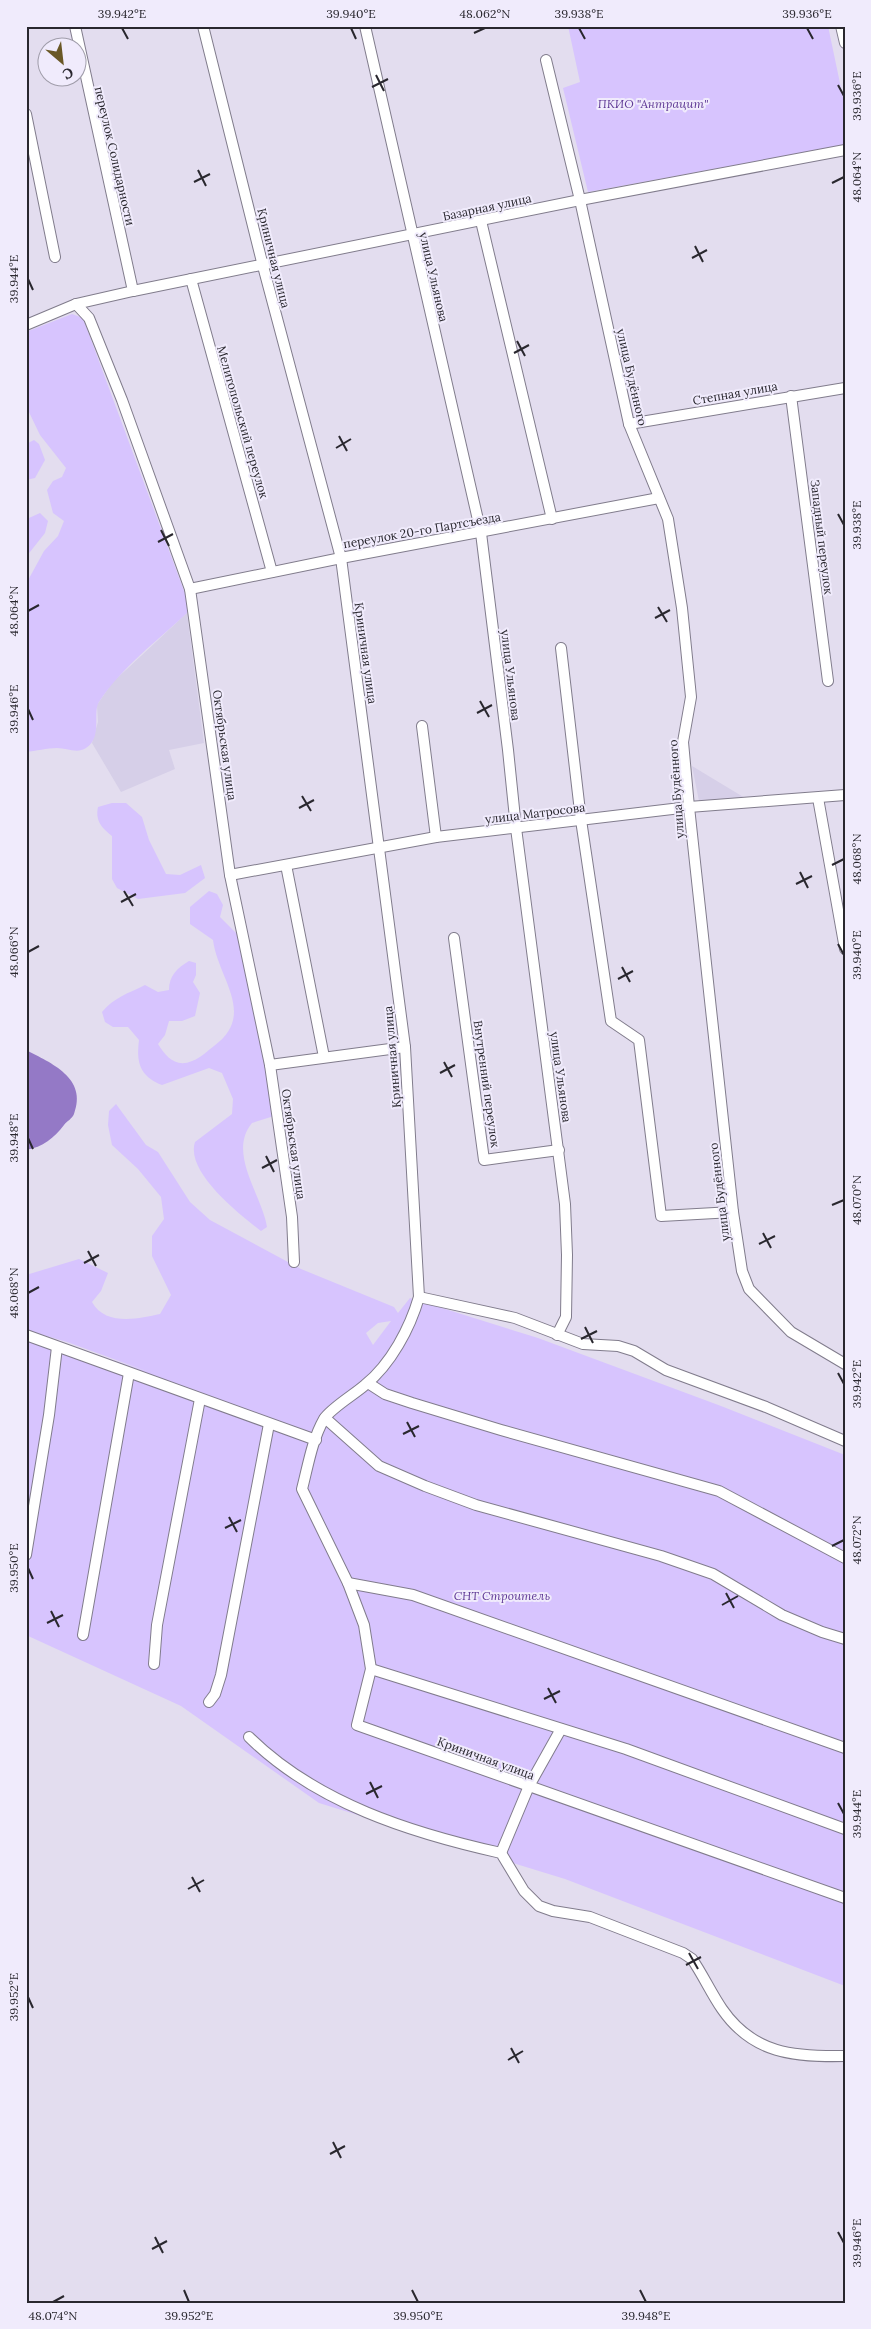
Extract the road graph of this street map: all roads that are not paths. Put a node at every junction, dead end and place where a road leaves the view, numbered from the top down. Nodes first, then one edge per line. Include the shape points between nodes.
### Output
1 (75, 26) edge
2 (203, 26) edge
3 (365, 26) edge
4 (841, 26) edge
5 (845, 43) edge
6 (546, 60) dead end
7 (26, 114) edge
8 (845, 150) edge
9 (580, 200) junction
10 (481, 221) junction
11 (412, 236) junction
12 (55, 257) dead end
13 (263, 266) junction
14 (191, 279) junction
15 (133, 291) junction
16 (76, 304) junction
17 (26, 325) edge
18 (845, 388) edge
19 (791, 396) junction
20 (629, 424) junction
21 (658, 498) junction
22 (552, 519) junction
23 (481, 533) junction
24 (341, 558) junction
25 (272, 572) junction
26 (190, 588) junction
27 (561, 648) dead end
28 (828, 681) dead end
29 (422, 726) dead end
30 (845, 795) edge
31 (818, 798) junction
32 (689, 807) junction
33 (581, 820) junction
34 (516, 828) junction
35 (436, 837) junction
36 (380, 848) junction
37 (286, 865) junction
38 (230, 875) junction
39 (454, 938) dead end
40 (845, 949) edge
41 (405, 1046) junction
42 (324, 1056) junction
43 (270, 1066) junction
44 (558, 1150) junction
45 (733, 1212) junction
46 (294, 1262) dead end
47 (419, 1297) junction
48 (26, 1335) edge
49 (557, 1335) junction
50 (57, 1347) junction
51 (845, 1364) edge
52 (129, 1373) junction
53 (368, 1383) junction
54 (200, 1399) junction
55 (325, 1418) junction
56 (269, 1424) junction
57 (316, 1440) junction
58 (845, 1441) edge
59 (26, 1555) edge
60 (845, 1558) edge
61 (348, 1583) junction
62 (83, 1635) dead end
63 (845, 1638) edge
64 (154, 1664) dead end
65 (371, 1669) junction
66 (209, 1702) dead end
67 (561, 1729) junction
68 (249, 1737) dead end
69 (845, 1748) edge
70 (530, 1786) junction
71 (845, 1829) edge
72 (501, 1853) junction
73 (845, 1898) edge
74 (845, 2056) edge

1 - 15 street, переулок Солидарности
2 - 13 street, Криничная улица
3 - 11 street, улица Ульянова
4 - 5 street
6 - 9 street, улица Будённого
7 - 12 street
8 - 9 street, Базарная улица
9 - 10 street, Базарная улица
9 - 20 street, улица Будённого
10 - 11 street, Базарная улица
10 - 22 street
11 - 13 street, Базарная улица
11 - 23 street, улица Ульянова
13 - 14 street, Базарная улица
13 - 24 street, Криничная улица
14 - 15 street, Базарная улица
14 - 25 street, Мелитопольский переулок
15 - 16 street, Базарная улица
16 - 17 street
16 - 26 street, Октябрьская улица via 89,318 122,400
18 - 19 street, Степная улица
19 - 20 street, Степная улица
19 - 28 street, Западный переулок
20 - 21 street, улица Будённого
21 - 22 street, переулок 20-го Партсъезда
21 - 32 street, улица Будённого via 668,519 690,687 683,742
22 - 23 street, переулок 20-го Партсъезда
23 - 24 street, переулок 20-го Партсъезда
23 - 34 street, улица Ульянова
24 - 25 street, переулок 20-го Партсъезда
24 - 36 street, Криничная улица
25 - 26 street, переулок 20-го Партсъезда
26 - 38 street, Октябрьская улица
27 - 33 street
29 - 35 street
30 - 31 street, улица Матросова
31 - 32 street, улица Матросова
31 - 40 street
32 - 33 street, улица Матросова
32 - 45 street, улица Будённого
33 - 34 street, улица Матросова
33 - 45 street via 611,1021 638,1040 661,1216
34 - 35 street, улица Матросова
34 - 44 street, улица Ульянова
35 - 36 street, улица Матросова
36 - 37 street, улица Матросова
36 - 41 street, Криничная улица
37 - 38 street, улица Матросова
37 - 42 street
38 - 43 street, Октябрьская улица
39 - 44 street, Внутренний переулок via 484,1160
41 - 42 street
41 - 47 street, Криничная улица
42 - 43 street
43 - 46 street, Октябрьская улица via 292,1217
44 - 49 street, улица Ульянова via 567,1255 566,1316
45 - 51 street, улица Будённого via 742,1271 749,1289 791,1332
47 - 49 street via 515,1318
47 - 53 street via 396,1346
48 - 50 street
49 - 58 street via 583,1344 618,1346 666,1370
50 - 52 street
50 - 59 street
52 - 54 street
52 - 62 street
53 - 55 street
53 - 60 street via 385,1394 421,1406 719,1491
54 - 56 street
54 - 64 street via 157,1625
55 - 57 street
55 - 63 street via 379,1466 425,1486 476,1505 713,1574 782,1615
56 - 57 street
56 - 66 street via 221,1675
57 - 61 street, Криничная улица via 302,1489
61 - 65 street, Криничная улица via 364,1624
61 - 69 street via 412,1595
65 - 67 street
65 - 70 street, Криничная улица via 357,1724
67 - 70 street
67 - 71 street via 626,1749
68 - 72 street via 305,1782 351,1805 427,1834
70 - 72 street
70 - 73 street, Криничная улица
72 - 74 street via 524,1891 539,1906 590,1917 683,1952 692,1959 731,2020 756,2042 769,2049 812,2056

